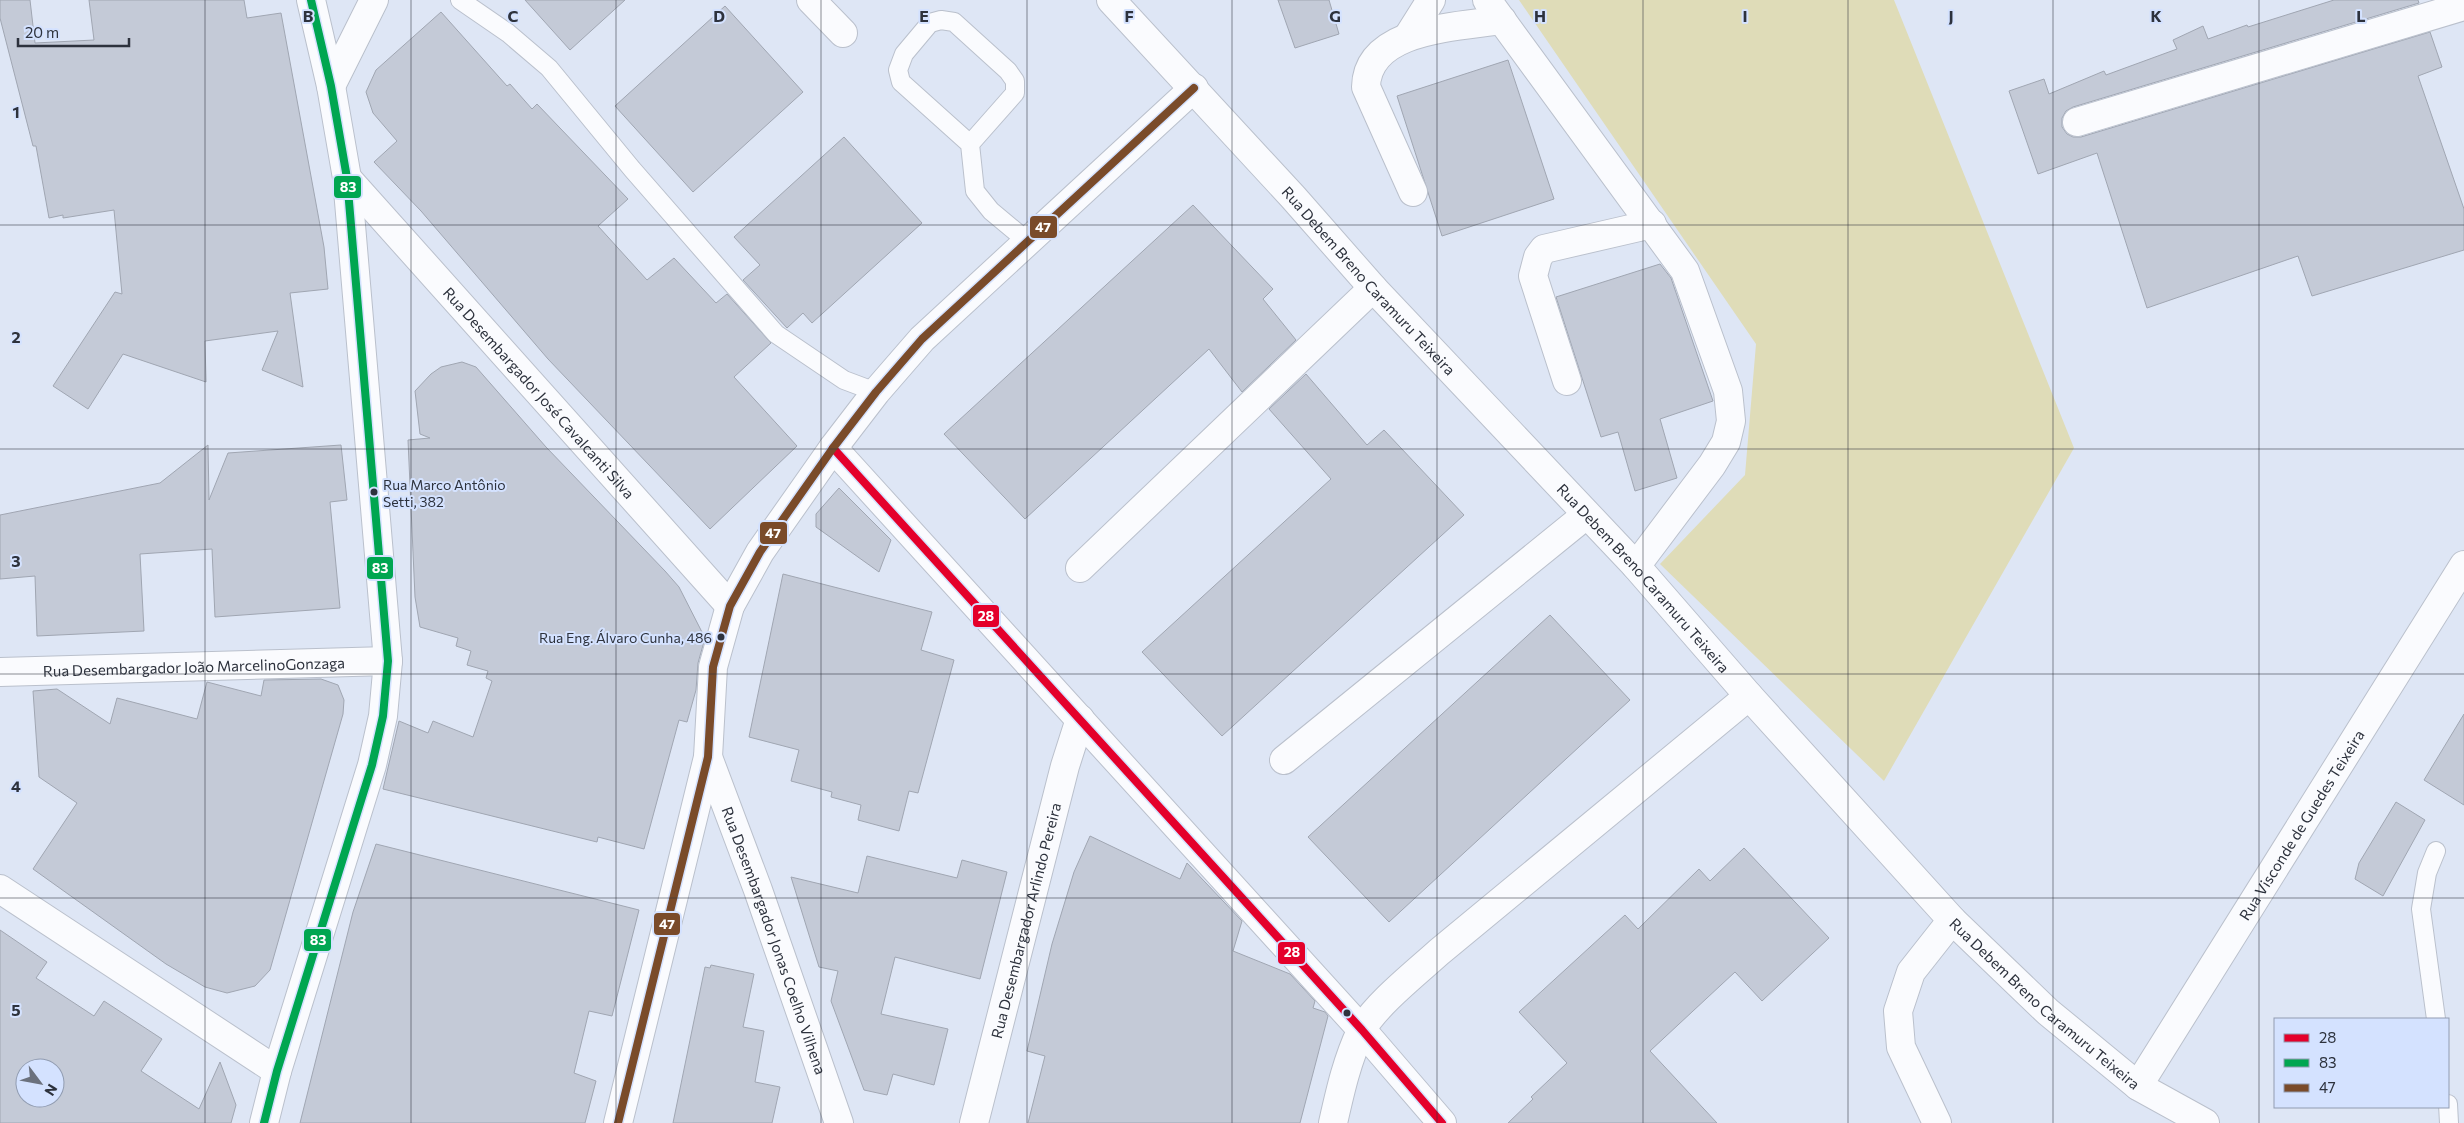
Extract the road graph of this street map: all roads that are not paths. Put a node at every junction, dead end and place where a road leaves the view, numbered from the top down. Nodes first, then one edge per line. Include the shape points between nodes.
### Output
1 (312, 0) edge
2 (374, 0) edge
3 (460, 0) edge
4 (811, 0) edge
5 (1111, 0) edge
6 (1431, 0) edge
7 (2464, 6) edge
8 (1494, 10) edge
9 (844, 33) dead end
10 (1409, 35) junction
11 (331, 86) junction
12 (1194, 88) junction
13 (2076, 122) dead end
14 (970, 144) junction
15 (347, 178) junction
16 (1413, 192) dead end
17 (1652, 224) junction
18 (1027, 241) junction
19 (1373, 288) junction
20 (1567, 381) dead end
21 (876, 392) junction
22 (833, 448) junction
23 (1586, 515) junction
24 (2464, 565) edge
25 (1636, 566) junction
26 (1080, 568) dead end
27 (730, 606) junction
28 (388, 661) junction
29 (0, 672) edge
30 (1749, 696) junction
31 (1080, 719) junction
32 (708, 757) junction
33 (1284, 760) dead end
34 (2436, 851) dead end
35 (0, 889) edge
36 (1952, 920) junction
37 (2436, 1018) edge
38 (1362, 1030) junction
39 (277, 1071) junction
40 (2138, 1086) junction
41 (2448, 1108) edge
42 (264, 1123) edge
43 (618, 1123) edge
44 (839, 1123) edge
45 (974, 1123) edge
46 (1333, 1123) edge
47 (1442, 1123) edge
48 (1937, 1123) edge
49 (2205, 1123) edge
50 (2449, 1123) edge

1 - 11 street
2 - 11 street
3 - 21 lane via 508,33 549,68 776,334 844,380
4 - 9 street
5 - 12 street, Rua Debem Breno Caramuru Teixeira
6 - 10 street
7 - 13 street
8 - 10 street
8 - 17 street
10 - 16 street via 1380,52 1370,64 1366,87
11 - 15 street
12 - 18 street
12 - 19 street, Rua Debem Breno Caramuru Teixeira
14 - 14 lane via 902,82 898,70 904,54 930,23 941,20 954,22 1015,81 1015,93
14 - 18 lane via 974,190 991,211
15 - 27 street, Rua Desembargador José Cavalcanti Silva
15 - 28 street
17 - 20 street via 1544,249 1538,257 1533,276
17 - 25 street via 1685,271 1728,391 1731,421 1726,442 1712,466
18 - 21 street via 922,338
19 - 23 street, Rua Debem Breno Caramuru Teixeira
19 - 26 street
21 - 22 street
22 - 27 street via 760,552
22 - 31 street
23 - 25 street, Rua Debem Breno Caramuru Teixeira
23 - 33 street
24 - 40 street, Rua Visconde de Guedes Teixeira
25 - 30 street, Rua Debem Breno Caramuru Teixeira
27 - 32 street via 713,668
28 - 29 street, Rua Desembargador João MarcelinoGonzaga
28 - 39 street via 383,716 372,765
30 - 36 street, Rua Debem Breno Caramuru Teixeira
30 - 38 street via 1440,952 1392,994
31 - 38 street
31 - 45 street, Rua Desembargador Arlindo Pereira via 1065,766
32 - 43 street
32 - 44 street, Rua Desembargador Jonas Coelho Vilhena
34 - 37 lane via 2427,873 2421,909
35 - 39 street
36 - 40 street, Rua Debem Breno Caramuru Teixeira via 2048,1012
36 - 48 street via 1912,972 1898,1011 1901,1047
38 - 46 street via 1346,1071
38 - 47 street
39 - 42 street
40 - 49 street, Rua Debem Breno Caramuru Teixeira
41 - 50 lane

